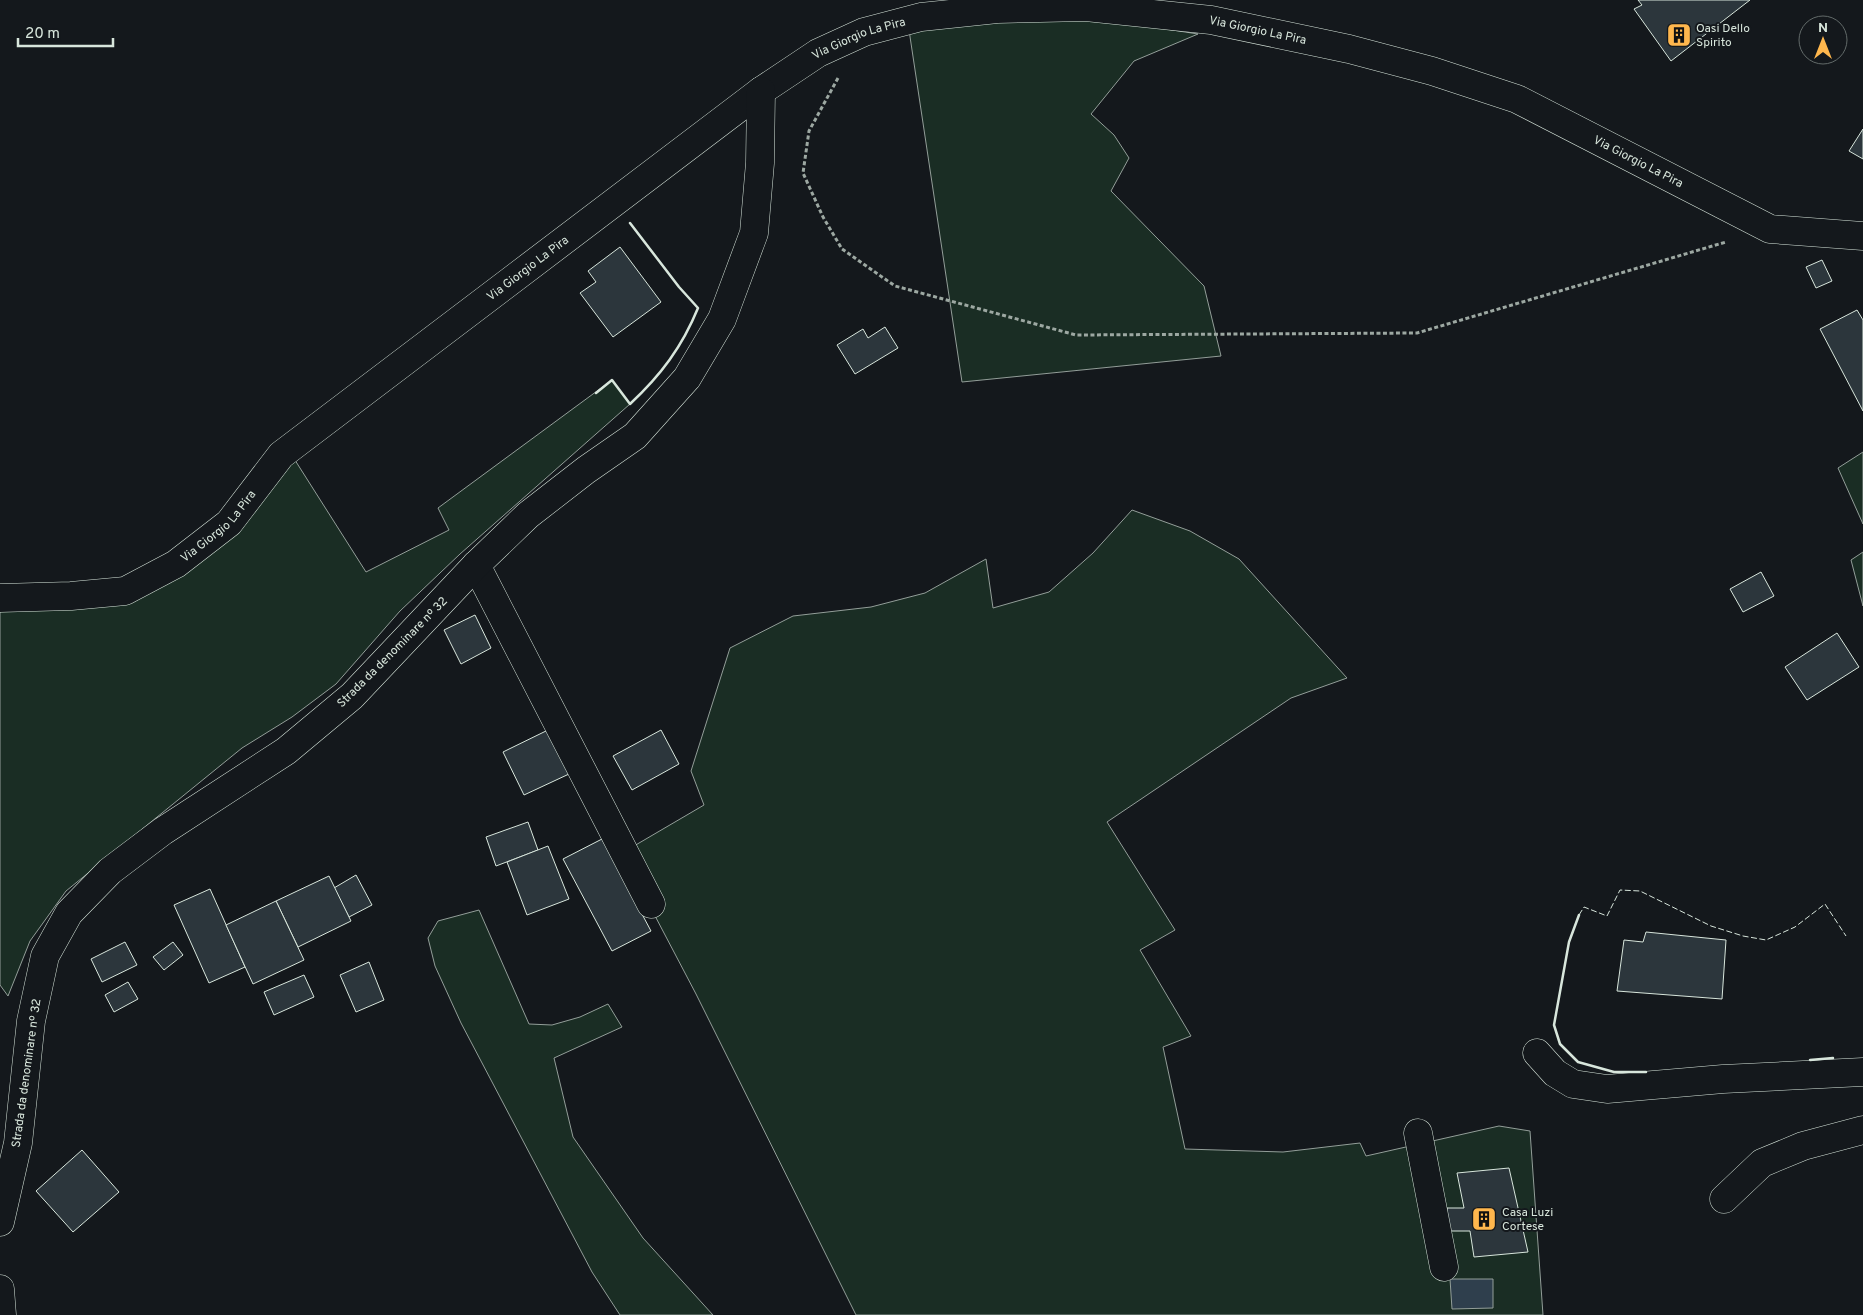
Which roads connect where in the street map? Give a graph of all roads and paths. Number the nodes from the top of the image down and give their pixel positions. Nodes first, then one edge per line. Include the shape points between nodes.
1 (841, 73) dead end
2 (761, 90) junction
3 (1770, 229) junction
4 (1863, 236) edge
5 (476, 565) junction
6 (0, 598) edge
7 (651, 904) dead end
8 (1538, 1053) dead end
9 (1863, 1072) edge
10 (1863, 1130) edge
11 (1418, 1133) dead end
12 (1724, 1199) dead end
13 (0, 1222) edge
14 (1444, 1267) dead end
15 (0, 1289) edge
16 (2, 1315) edge

1 - 3 path via 808,131 803,173 842,249 895,286 1076,335 1417,333
2 - 3 street, Via Giorgio La Pira via 812,55 864,32 921,17 997,9 1086,7 1211,20 1432,70 1517,100
2 - 5 street, Strada da denominare nº 32 via 760,163 754,233 722,319 687,378 634,436 528,515
2 - 6 street, Via Giorgio La Pira via 281,455 230,523 176,564 125,591
3 - 4 street, Via Giorgio La Pira
5 - 7 street
5 - 13 street, Strada da denominare nº 32 via 352,696 286,750 163,831 110,871 69,913 45,956 31,1021 18,1143
8 - 9 street via 1555,1073 1573,1084 1606,1089
10 - 12 street via 1803,1146 1762,1163
11 - 14 street
15 - 16 street

